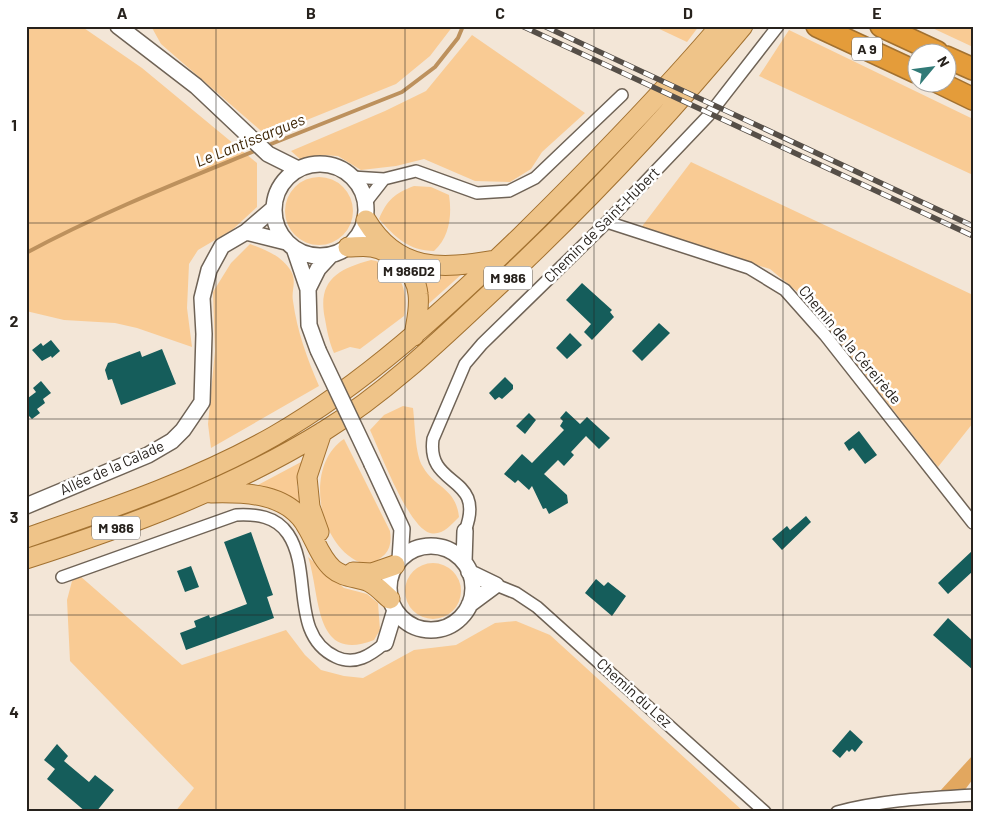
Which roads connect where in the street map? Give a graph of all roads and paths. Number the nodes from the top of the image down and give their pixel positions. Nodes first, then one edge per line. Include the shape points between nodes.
1 (118, 26) edge
2 (720, 26) edge
3 (743, 26) edge
4 (778, 26) edge
5 (817, 26) edge
6 (881, 26) edge
7 (915, 42) edge
8 (956, 61) edge
9 (906, 67) edge
10 (973, 69) edge
11 (956, 90) edge
12 (622, 95) dead end
13 (973, 98) edge
14 (268, 154) junction
15 (298, 169) junction
16 (352, 177) junction
17 (384, 179) junction
18 (280, 188) junction
19 (274, 208) junction
20 (366, 211) junction
21 (607, 222) junction
22 (246, 232) junction
23 (290, 245) junction
24 (348, 247) junction
25 (330, 256) junction
26 (495, 260) junction
27 (308, 289) junction
28 (414, 336) junction
29 (322, 432) junction
30 (205, 493) junction
31 (26, 506) edge
32 (973, 523) edge
33 (402, 529) junction
34 (465, 531) junction
35 (26, 538) edge
36 (433, 547) junction
37 (26, 560) edge
38 (398, 562) junction
39 (467, 567) junction
40 (62, 577) dead end
41 (496, 585) junction
42 (392, 604) junction
43 (470, 605) junction
44 (413, 627) junction
45 (385, 644) junction
46 (973, 795) edge
47 (765, 812) edge
48 (837, 812) edge

1 - 14 street via 196,86
2 - 26 main road, M 986 via 627,130
3 - 29 main road, M 986 via 683,98 523,264 413,364 367,402
4 - 21 street, Chemin de Saint-Hubert via 708,116
5 - 9 highway, A 9
6 - 7 highway, A 9
8 - 10 highway
11 - 13 highway
12 - 17 street via 535,178 509,191 476,193 416,171
14 - 15 street
14 - 18 street
15 - 16 street via 320,163 338,167
15 - 18 street
16 - 17 street
16 - 20 street via 361,188
17 - 20 street
18 - 19 street
19 - 22 street, Allée de la Calade
19 - 23 street via 277,226
20 - 24 street via 359,235
20 - 26 main road, M 986 via 377,239 422,265 458,266
21 - 32 street, Chemin de la Céreirède via 749,268 784,290 825,335
21 - 34 street, Chemin de Saint-Hubert via 465,364 433,439 431,452 436,465 466,492 471,506
22 - 23 street
22 - 31 street, Allée de la Calade via 222,246 209,270 202,298 202,402 183,430 172,441 148,455
23 - 25 street via 311,256
23 - 27 street
24 - 25 street
24 - 28 main road, M 986D2 via 375,248 399,261 416,280
25 - 27 street via 318,269
26 - 28 main road, M 986
27 - 33 street, bridge via 309,326 318,350
28 - 35 main road, M 986 via 356,383 273,436 142,497
29 - 30 main road, M 986
29 - 38 main road via 307,477 307,490 310,507 333,561 354,573 372,573
30 - 37 main road, M 986
30 - 42 main road, M 986 via 247,494 282,503 306,524 333,570 370,582
33 - 36 street
33 - 38 street
34 - 36 street
34 - 39 street, Chemin de Saint-Hubert
36 - 38 street via 408,553
36 - 39 street via 450,551
38 - 42 street via 388,587
39 - 41 street, Chemin du Lez
39 - 43 street via 473,589
40 - 45 street via 236,515 255,514 275,521 287,534 295,550 308,627 325,652 340,659 354,660 366,657
41 - 43 street
41 - 47 street, Chemin du Lez via 537,607
42 - 44 street
42 - 45 street
43 - 44 street via 452,625 439,630
44 - 45 street
46 - 48 street via 901,799

